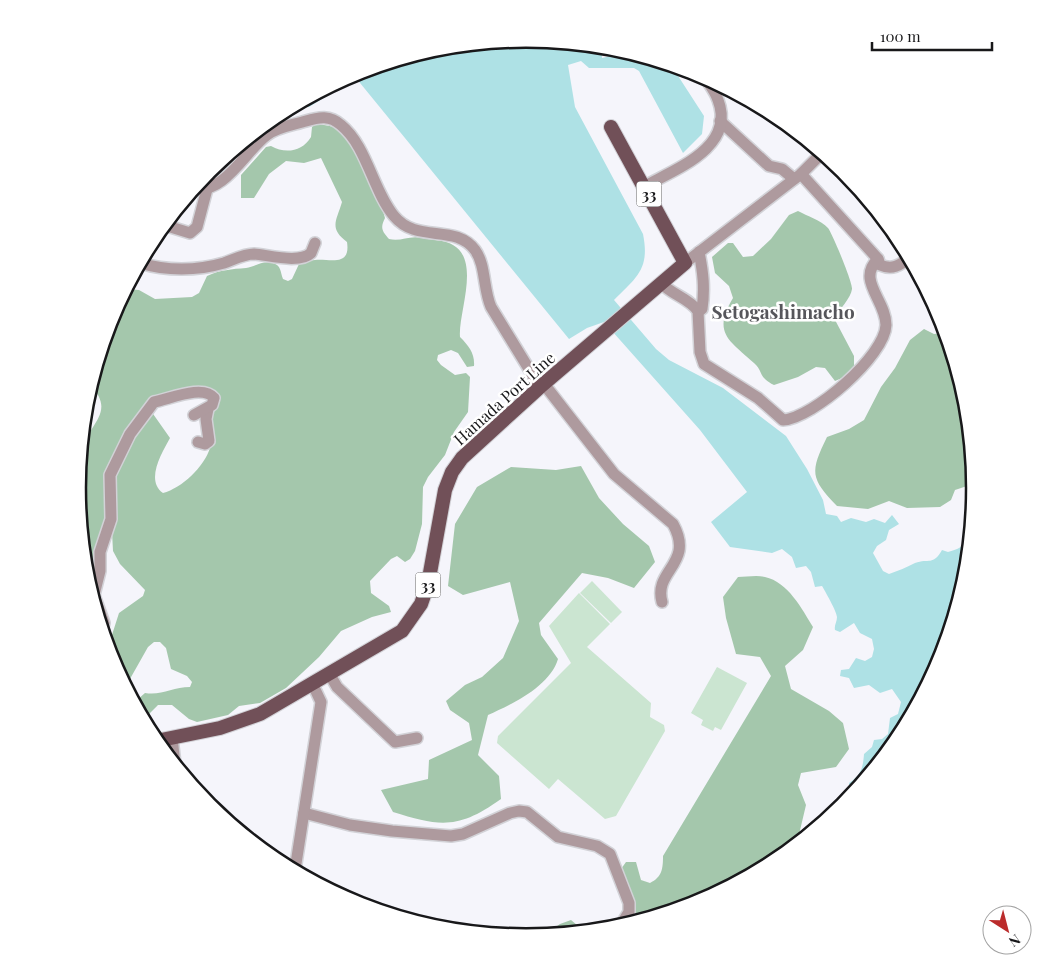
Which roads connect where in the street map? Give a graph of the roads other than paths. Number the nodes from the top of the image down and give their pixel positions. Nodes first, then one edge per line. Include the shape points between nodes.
1 (712, 89) edge
2 (720, 121) junction
3 (611, 127) dead end
4 (817, 157) edge
5 (797, 177) junction
6 (645, 186) junction
7 (203, 189) edge
8 (207, 189) junction
9 (172, 227) edge
10 (315, 243) dead end
11 (699, 252) junction
12 (878, 259) junction
13 (903, 261) edge
14 (685, 263) junction
15 (146, 265) edge
16 (661, 283) junction
17 (698, 311) junction
18 (542, 386) junction
19 (208, 409) junction
20 (194, 415) dead end
21 (198, 442) dead end
22 (97, 584) edge
23 (662, 602) dead end
24 (330, 675) junction
25 (313, 685) junction
26 (172, 738) junction
27 (417, 738) dead end
28 (165, 739) edge
29 (173, 750) edge
30 (304, 813) junction
31 (463, 834) junction
32 (479, 834) dead end
33 (296, 862) edge
34 (626, 916) edge

1 - 2 street via 718,98
2 - 5 street via 769,166
2 - 6 street via 715,139 703,153
3 - 6 main road, 33
4 - 5 street
5 - 11 street
5 - 12 street
6 - 14 main road, 33
7 - 8 street
8 - 9 street via 197,227 190,232
8 - 18 street via 222,180 269,132 318,118 328,118 341,125 389,209 403,224 412,230 455,236 475,250 490,307
10 - 15 street via 311,253 304,257 252,254 222,264 168,270
11 - 14 street
11 - 17 street via 704,294 702,309
12 - 13 street via 880,265 887,268
12 - 17 street via 868,274 885,316 883,337 861,367 838,389 820,405 791,419 784,420 758,398 704,364 700,352
14 - 16 main road, Hamada Port Line / 33
16 - 17 street
16 - 18 main road, Hamada Port Line / 33
18 - 23 street via 614,474 673,524 677,531 679,554 662,582
18 - 24 main road, Hamada Port Line / 33 via 477,444 452,472 439,509 428,584 415,615 391,640
19 - 20 street
19 - 21 street via 209,441 205,444
19 - 22 street via 214,398 198,390 186,396 154,402 120,452 110,475 111,519 100,552
24 - 25 main road, Hamada Port Line / 33
24 - 27 street via 336,687 394,742
25 - 26 main road, Hamada Port Line / 33 via 247,720
25 - 30 street via 321,702
26 - 28 main road, Hamada Port Line / 33
26 - 29 street
30 - 31 street via 350,825 392,831 451,836
30 - 33 street
31 - 32 street
31 - 34 street via 504,815 523,811 558,837 605,849 629,900

